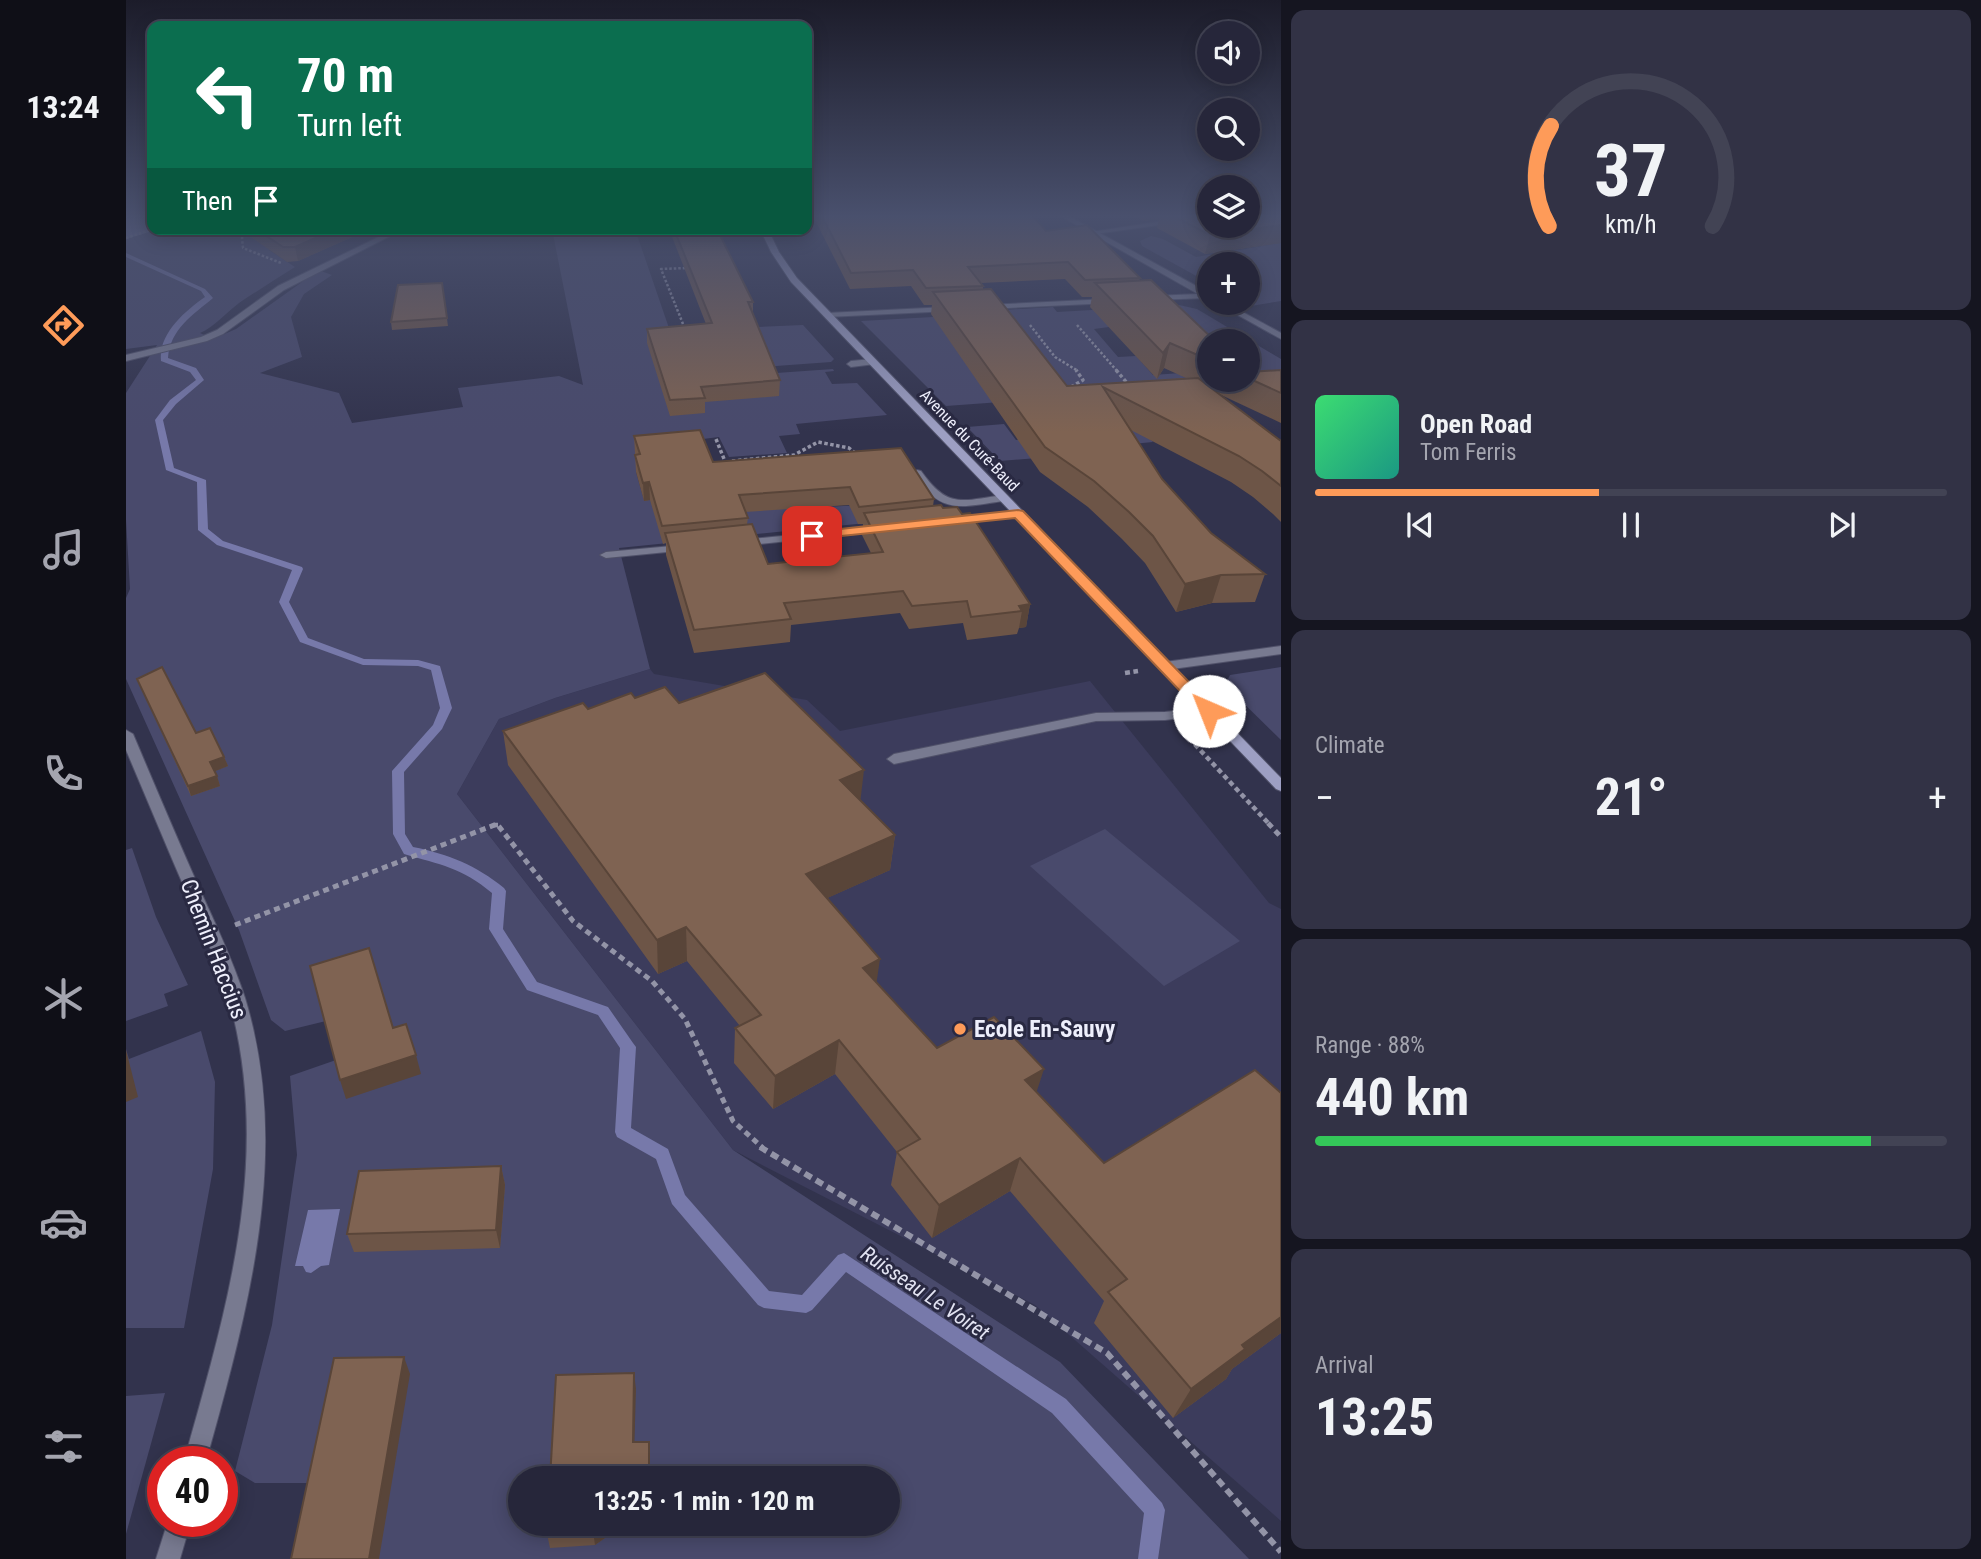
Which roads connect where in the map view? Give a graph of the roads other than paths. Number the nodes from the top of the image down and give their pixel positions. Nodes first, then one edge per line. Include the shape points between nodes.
1 (284, 287) edge
2 (800, 287) edge
3 (1197, 297) edge
4 (1148, 299) edge
5 (1122, 300) edge
6 (976, 307) edge
7 (963, 308) edge
8 (827, 315) junction
9 (1242, 315) edge
10 (1281, 336) edge
11 (126, 358) edge
12 (872, 362) junction
13 (851, 364) dead end
14 (912, 467) edge
15 (1003, 498) junction
16 (1018, 514) junction
17 (945, 522) edge
18 (892, 527) edge
19 (729, 544) edge
20 (701, 546) edge
21 (606, 555) dead end
22 (1281, 650) edge
23 (1165, 666) junction
24 (1209, 711) junction
25 (126, 734) edge
26 (894, 759) dead end
27 (1281, 786) edge
28 (199, 1446) edge
29 (174, 1537) edge
30 (168, 1559) edge

1 - 11 street via 220,332
2 - 8 street, Avenue du Curé-Baud
3 - 4 street
5 - 6 street
7 - 8 street
8 - 12 street, Avenue du Curé-Baud
9 - 10 street
12 - 13 street
12 - 15 street, Avenue du Curé-Baud
14 - 15 street via 939,500 970,503
15 - 16 street, Avenue du Curé-Baud
16 - 17 street
16 - 23 street, Avenue du Curé-Baud
18 - 19 street
20 - 21 street
22 - 23 street
23 - 24 street, Avenue du Curé-Baud
24 - 26 street via 1096,716
24 - 27 street, Avenue du Curé-Baud
25 - 28 street, Chemin Haccius via 237,998 251,1057 258,1174 252,1233
29 - 30 street

